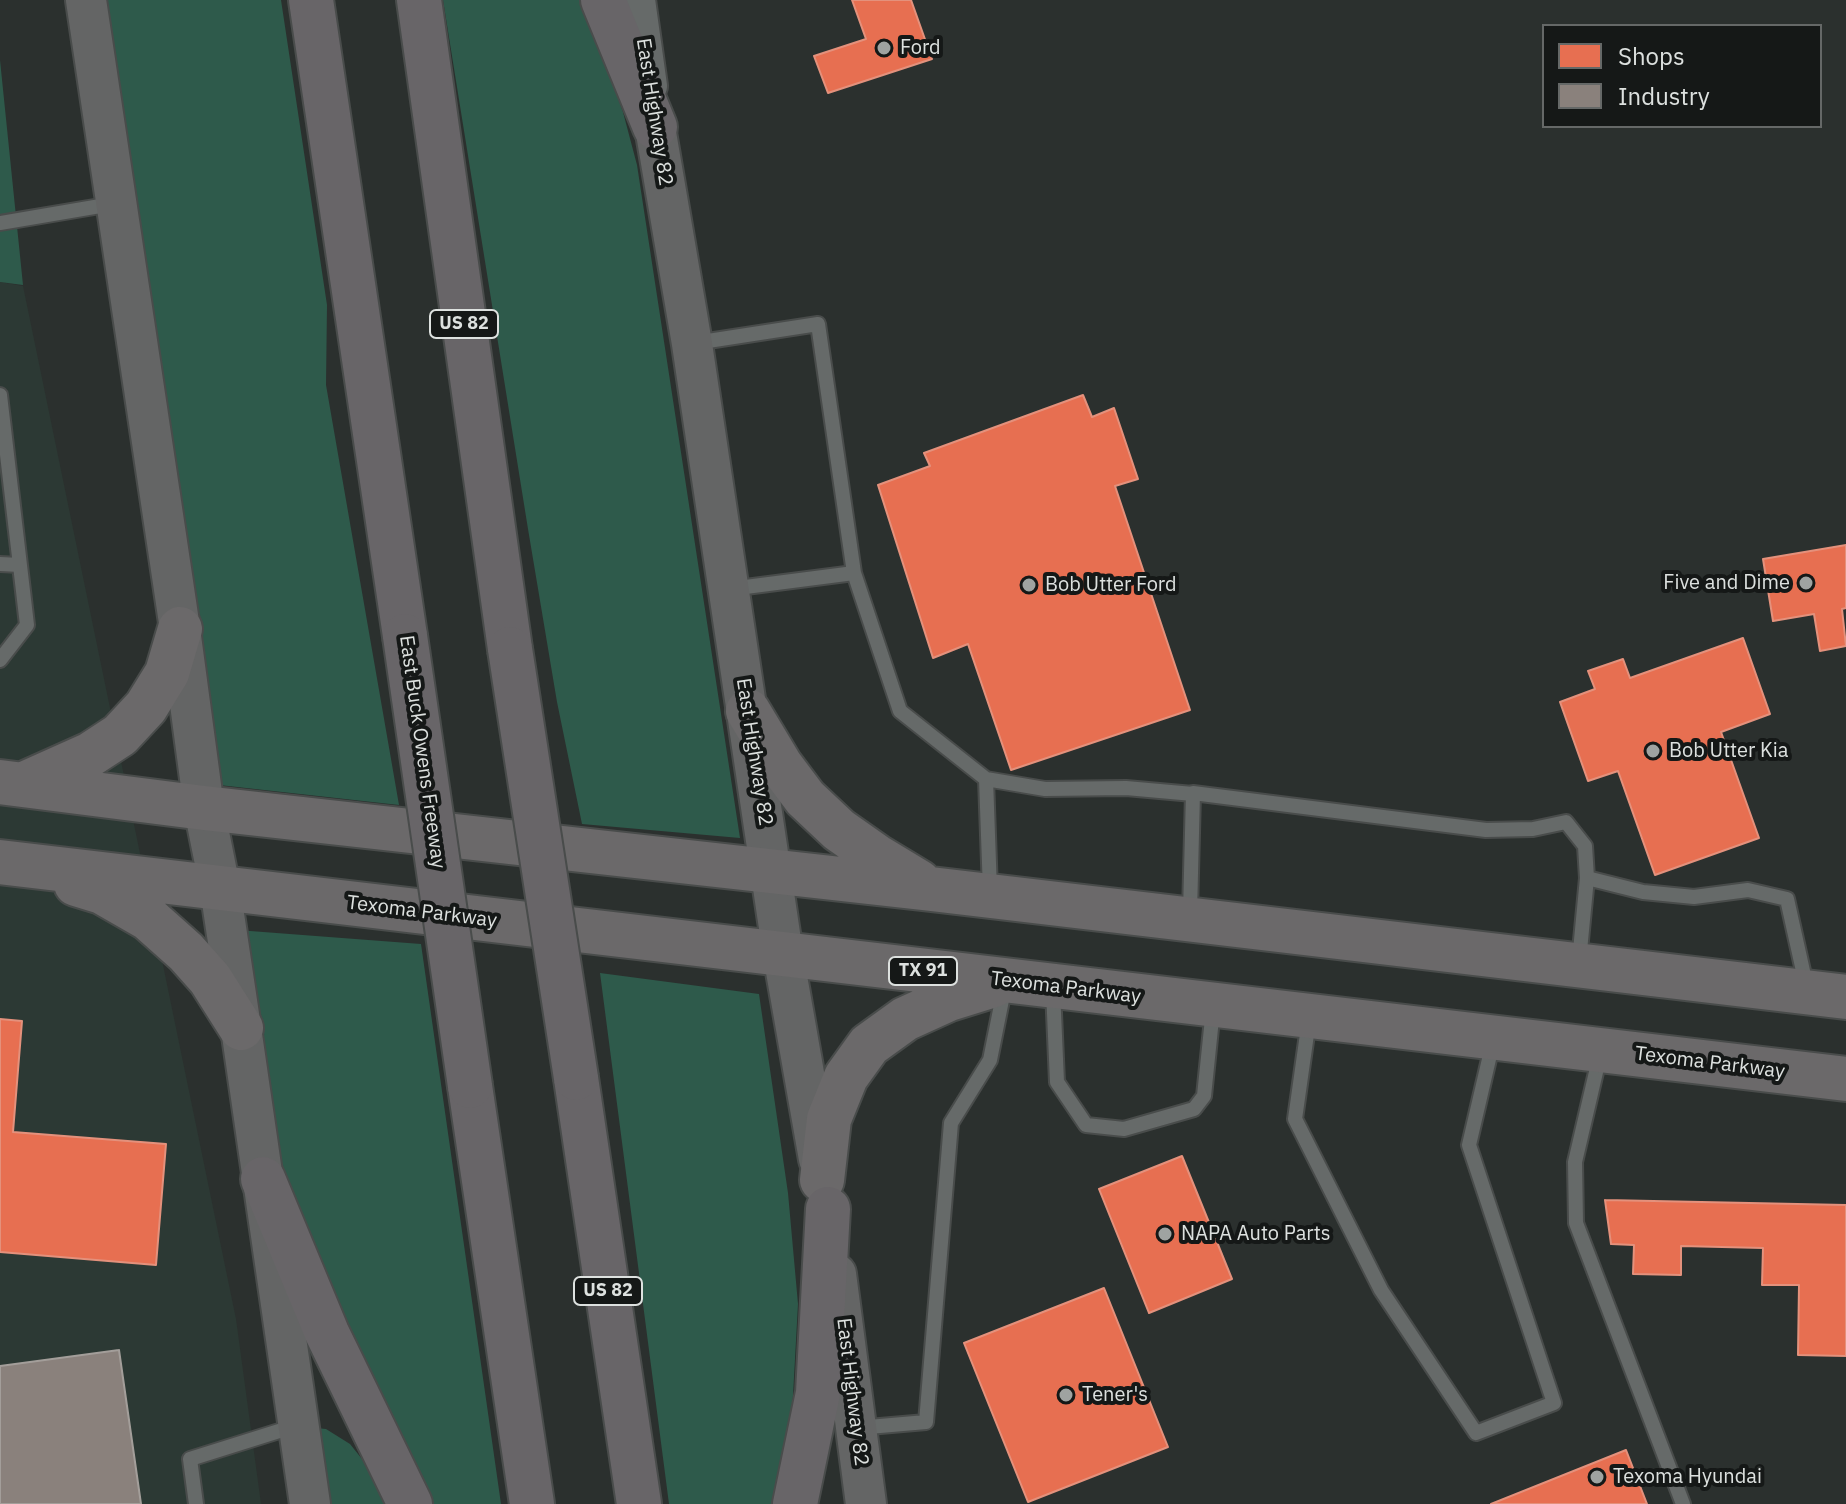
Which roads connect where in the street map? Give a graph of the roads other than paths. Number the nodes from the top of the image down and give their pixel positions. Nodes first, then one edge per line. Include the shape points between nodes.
1 (86, 0) edge
2 (311, 0) edge
3 (419, 0) edge
4 (603, 0) edge
5 (637, 0) edge
6 (655, 127) junction
7 (116, 204) junction
8 (0, 223) edge
9 (692, 344) junction
10 (0, 395) edge
11 (0, 564) edge
12 (20, 565) junction
13 (854, 573) junction
14 (729, 589) junction
15 (180, 629) junction
16 (0, 660) edge
17 (748, 711) junction
18 (986, 779) junction
19 (12, 783) edge
20 (1193, 794) junction
21 (204, 808) junction
22 (5, 862) edge
23 (772, 872) junction
24 (1587, 878) junction
25 (220, 888) junction
26 (931, 889) junction
27 (990, 896) junction
28 (1190, 919) junction
29 (783, 954) junction
30 (1579, 966) junction
31 (1006, 981) junction
32 (1053, 986) junction
33 (1827, 995) edge
34 (1214, 1005) junction
35 (1309, 1016) junction
36 (241, 1028) junction
37 (1494, 1038) junction
38 (1601, 1051) junction
39 (1846, 1079) edge
40 (263, 1179) junction
41 (825, 1195) junction
42 (299, 1425) junction
43 (856, 1428) junction
44 (196, 1504) edge
45 (310, 1504) edge
46 (410, 1504) edge
47 (532, 1504) edge
48 (639, 1504) edge
49 (795, 1504) edge
50 (866, 1504) edge
51 (1683, 1504) edge

1 - 7 main road
2 - 47 highway, East Buck Owens Freeway, bridge
3 - 48 highway, US 82, bridge
4 - 6 highway
5 - 6 street, East Highway 82
6 - 9 main road, East Highway 82
7 - 8 lane
7 - 15 main road
9 - 13 lane via 818,324
9 - 14 main road, East Highway 82
10 - 12 lane
11 - 12 lane
12 - 16 lane via 27,625
13 - 14 lane
13 - 18 lane via 900,711
14 - 17 main road, East Highway 82
15 - 19 main road via 167,673 120,735 91,754
15 - 21 main road
17 - 23 main road, East Highway 82
17 - 26 main road via 805,798 839,830
18 - 20 lane via 1045,789
18 - 27 lane
19 - 21 main road
20 - 24 lane via 1486,830 1566,822 1585,846
20 - 28 lane
21 - 23 main road
21 - 25 main road
22 - 25 main road, Texoma Parkway / TX 91
22 - 36 main road via 102,892 149,919 210,979
23 - 26 main road
23 - 29 main road, East Highway 82
24 - 30 lane
24 - 33 lane via 1694,897 1748,890 1787,899
25 - 29 main road, Texoma Parkway / TX 91
25 - 36 main road
26 - 27 main road
27 - 28 main road
28 - 30 main road
29 - 31 main road, Texoma Parkway / TX 91
29 - 41 main road, East Highway 82
30 - 33 main road
31 - 32 main road, Texoma Parkway / TX 91
31 - 41 main road via 905,1019 869,1045 846,1077 829,1119
31 - 43 lane via 990,1060 951,1123 926,1422
32 - 34 main road, Texoma Parkway / TX 91
32 - 34 lane via 1057,1082 1086,1125 1124,1129 1194,1109 1204,1096
34 - 35 main road, Texoma Parkway / TX 91
35 - 37 main road, Texoma Parkway / TX 91
35 - 37 lane via 1295,1119 1381,1290 1476,1433 1554,1403 1469,1145
36 - 40 main road
37 - 38 main road, Texoma Parkway / TX 91
38 - 39 main road, Texoma Parkway / TX 91
38 - 51 lane via 1575,1162 1576,1223
40 - 42 main road
40 - 46 highway via 327,1333
41 - 43 main road, East Highway 82
41 - 49 highway via 818,1393
42 - 44 lane via 190,1459
42 - 45 main road
43 - 50 main road, East Highway 82

